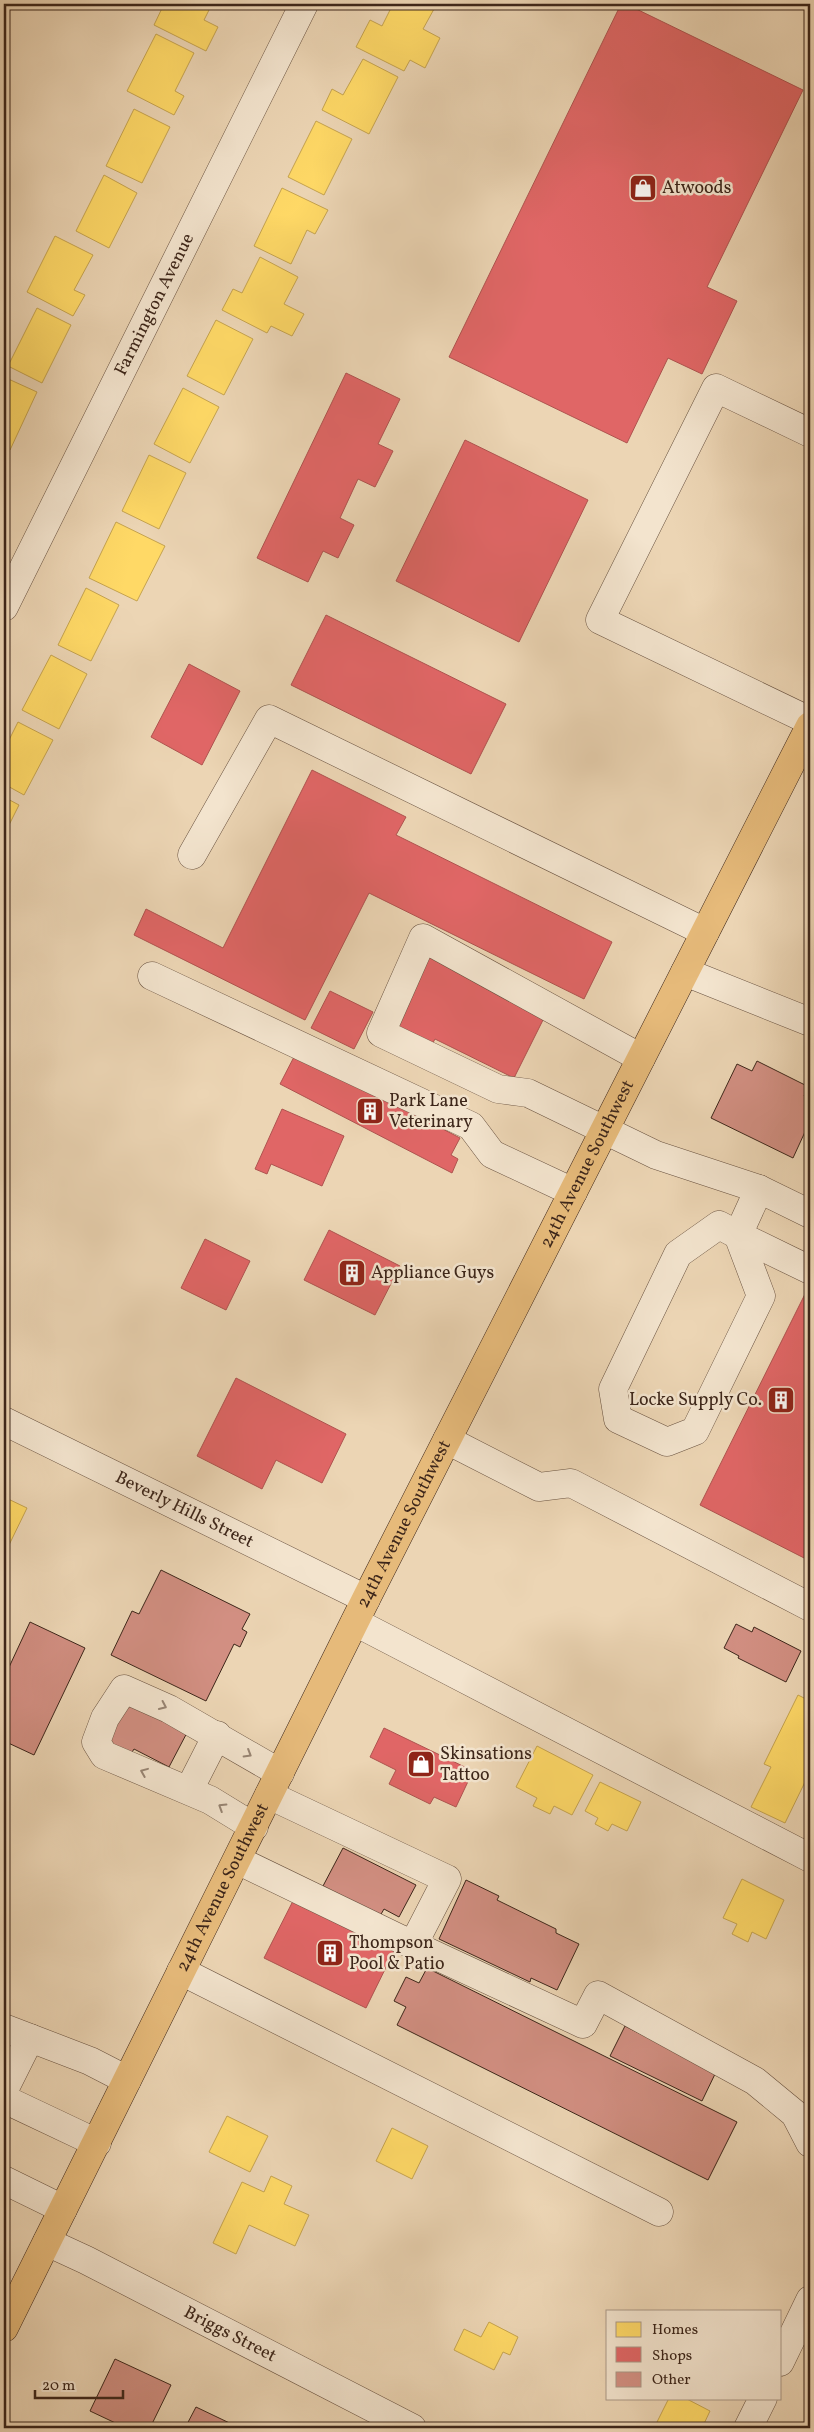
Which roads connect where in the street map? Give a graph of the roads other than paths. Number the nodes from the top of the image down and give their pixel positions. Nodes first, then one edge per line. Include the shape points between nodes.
1 (304, 4) edge
2 (810, 433) edge
3 (4, 607) edge
4 (810, 720) edge
5 (810, 726) edge
6 (192, 855) dead end
7 (705, 932) junction
8 (685, 972) junction
9 (152, 976) dead end
10 (810, 1022) edge
11 (641, 1058) junction
12 (604, 1131) junction
13 (759, 1189) junction
14 (573, 1192) junction
15 (810, 1214) edge
16 (738, 1235) junction
17 (810, 1270) edge
18 (4, 1421) edge
19 (447, 1440) junction
20 (810, 1607) edge
21 (360, 1611) junction
22 (217, 1735) junction
23 (275, 1784) junction
24 (189, 1790) junction
25 (254, 1827) junction
26 (810, 1858) edge
27 (237, 1860) junction
28 (413, 1945) junction
29 (181, 1971) junction
30 (4, 2028) edge
31 (30, 2038) junction
32 (127, 2080) junction
33 (4, 2090) edge
34 (4, 2099) edge
35 (97, 2143) junction
36 (810, 2143) edge
37 (4, 2180) edge
38 (63, 2209) junction
39 (659, 2212) dead end
40 (47, 2242) junction
41 (11, 2294) edge
42 (810, 2300) edge
43 (4, 2328) edge
44 (782, 2358) edge
45 (762, 2400) edge
46 (412, 2428) edge
47 (748, 2428) edge

1 - 3 street, Farmington Avenue
2 - 4 street via 716,388 600,620
5 - 7 main road, 24th Avenue Southwest
6 - 7 street via 269,719
7 - 8 main road, 24th Avenue Southwest
8 - 10 street
8 - 11 main road, 24th Avenue Southwest
9 - 14 street via 471,1126 492,1154
11 - 12 main road, 24th Avenue Southwest
11 - 12 street via 423,938 381,1033 498,1089 528,1093
12 - 13 street via 656,1155
12 - 14 main road, 24th Avenue Southwest
13 - 15 street
13 - 16 street
14 - 19 main road, 24th Avenue Southwest
16 - 16 street via 719,1225 678,1254 613,1389 618,1418 667,1442 695,1431 760,1296
16 - 17 street
18 - 21 street, Beverly Hills Street
19 - 20 street via 539,1487 570,1483
19 - 21 main road, 24th Avenue Southwest
21 - 23 main road, 24th Avenue Southwest
21 - 26 street, Beverly Hills Street
22 -> 23 street
22 - 24 street
24 -> 22 street via 104,1755 96,1742 105,1718 124,1689
23 - 25 main road, 24th Avenue Southwest
23 - 28 street via 447,1879
25 -> 24 street
25 - 27 main road, 24th Avenue Southwest
27 - 28 street
27 - 29 main road, 24th Avenue Southwest
28 - 36 street via 583,2024 598,1995 755,2081 795,2114
29 - 32 main road, 24th Avenue Southwest
29 - 39 street
30 - 31 street
31 - 32 street via 90,2061
31 - 33 street
32 - 35 main road, 24th Avenue Southwest
34 - 35 street
35 - 38 main road, 24th Avenue Southwest
37 - 38 street
38 - 40 main road, 24th Avenue Southwest
40 - 41 main road, 24th Avenue Southwest
40 - 46 street, Briggs Street
41 - 43 main road, 24th Avenue Southwest
42 - 44 street
45 - 47 street

